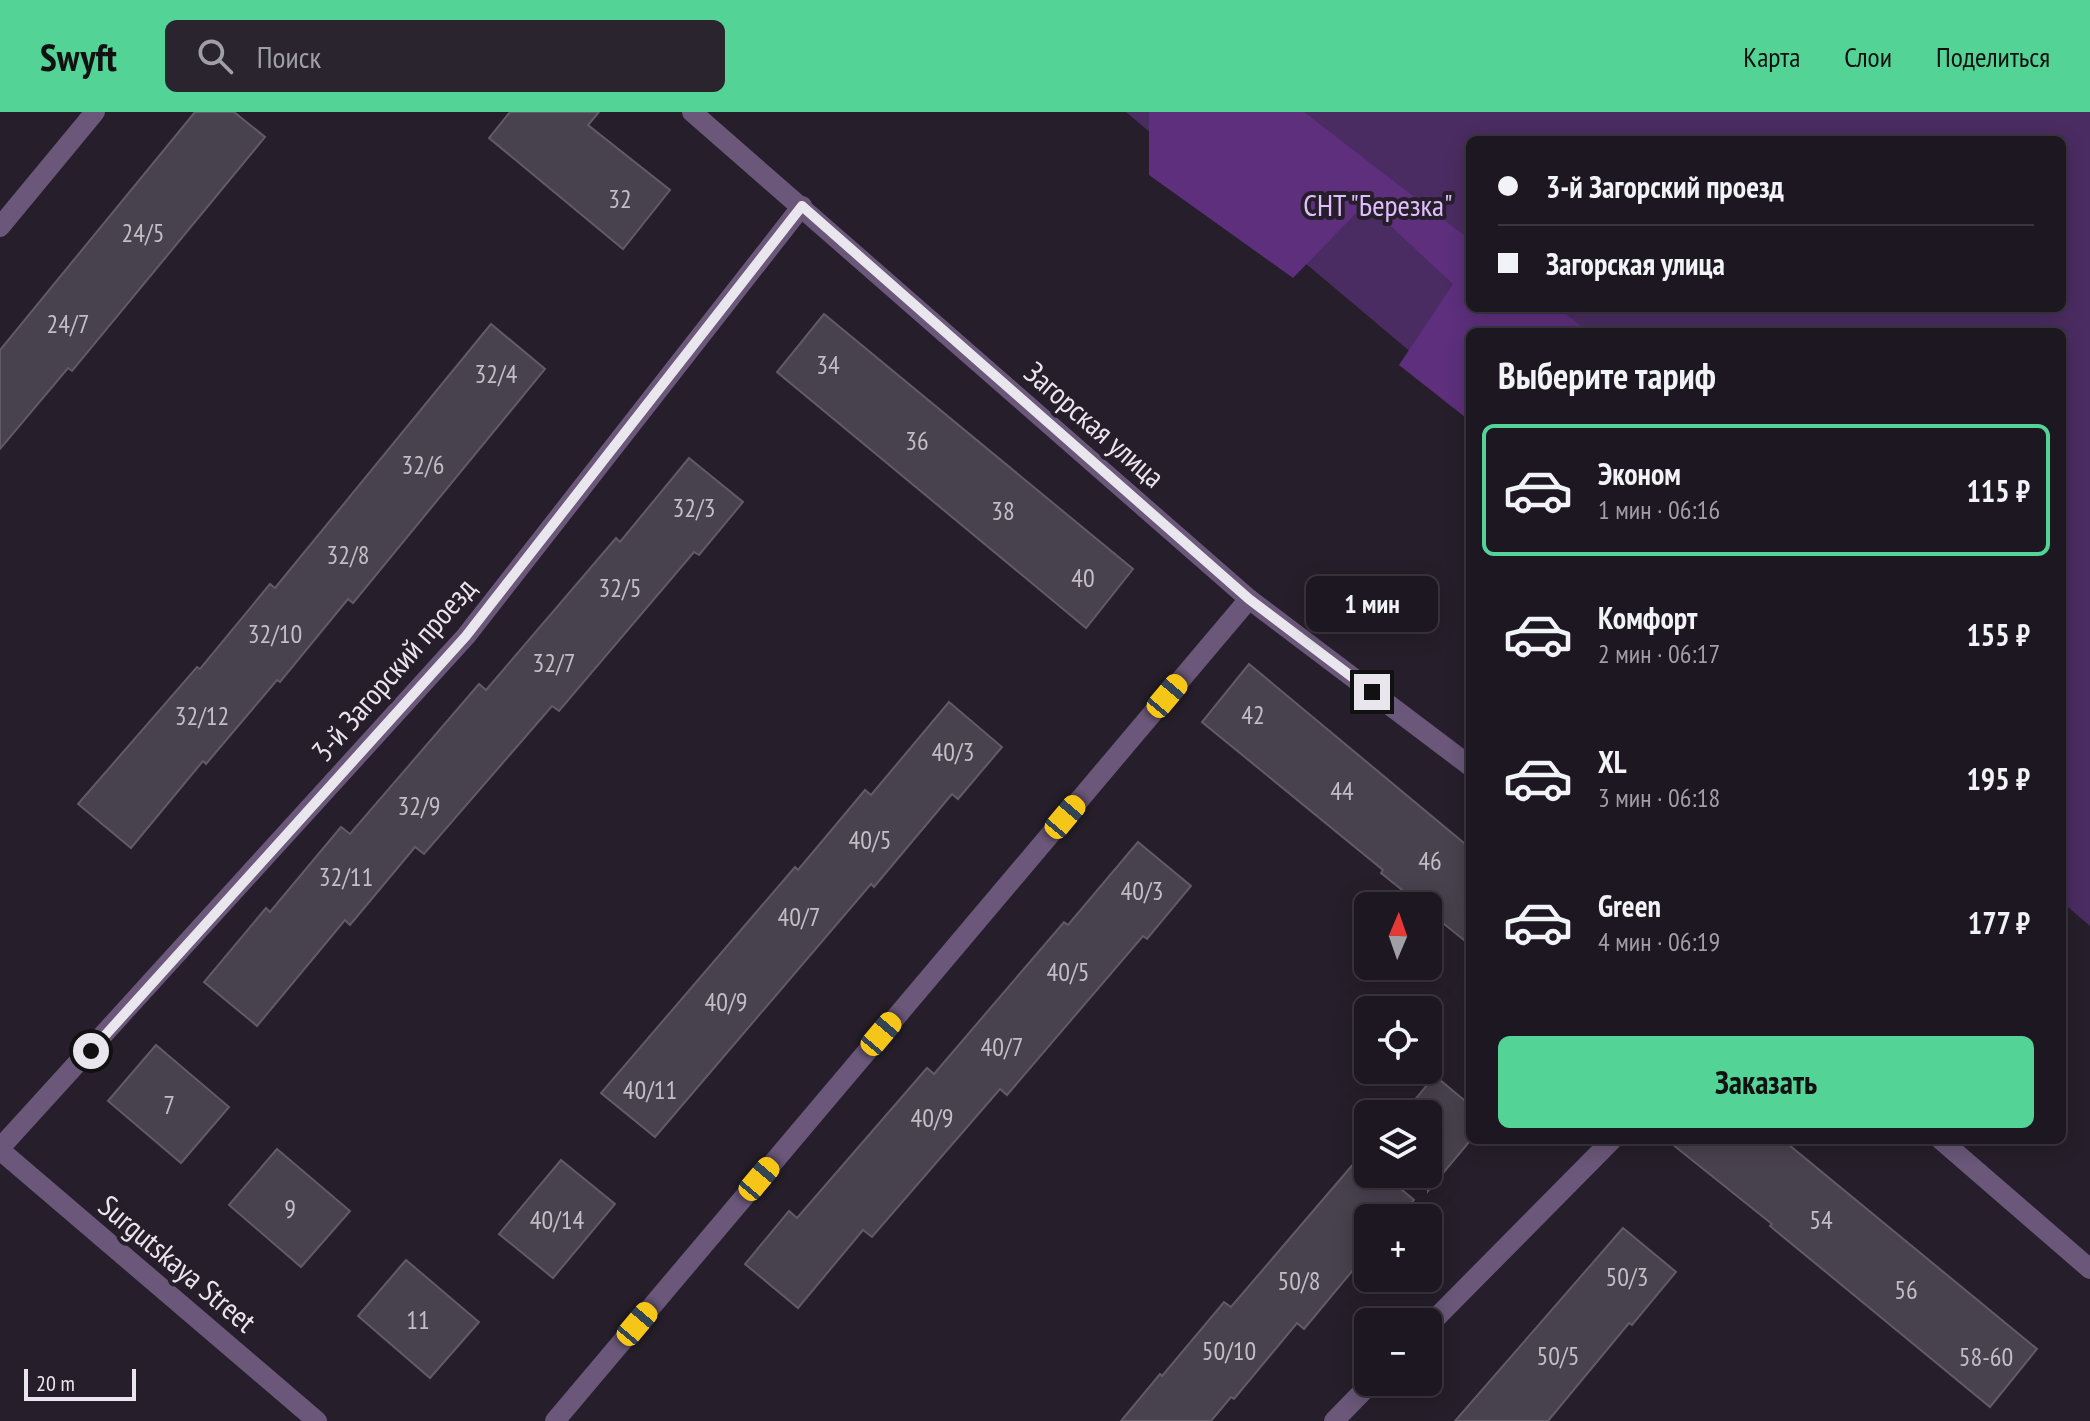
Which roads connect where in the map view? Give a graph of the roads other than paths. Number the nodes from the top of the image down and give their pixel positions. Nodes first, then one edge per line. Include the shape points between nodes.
1 (95, 112) edge
2 (692, 112) edge
3 (802, 206) junction
4 (0, 227) edge
5 (1249, 599) junction
6 (1466, 763) edge
7 (1608, 1144) edge
8 (1946, 1144) edge
9 (0, 1149) edge
10 (2090, 1269) edge
11 (1442, 1312) edge
12 (1358, 1396) edge
13 (317, 1421) edge
14 (555, 1421) edge
15 (1334, 1421) edge

1 - 4 street
2 - 3 street, Загорская улица
3 - 5 street, Загорская улица
3 - 9 street, 3-й Загорский проезд via 466,636
5 - 6 street, Загорская улица
5 - 14 street
7 - 11 street
8 - 10 street
9 - 13 street, Surgutskaya Street
12 - 15 street

